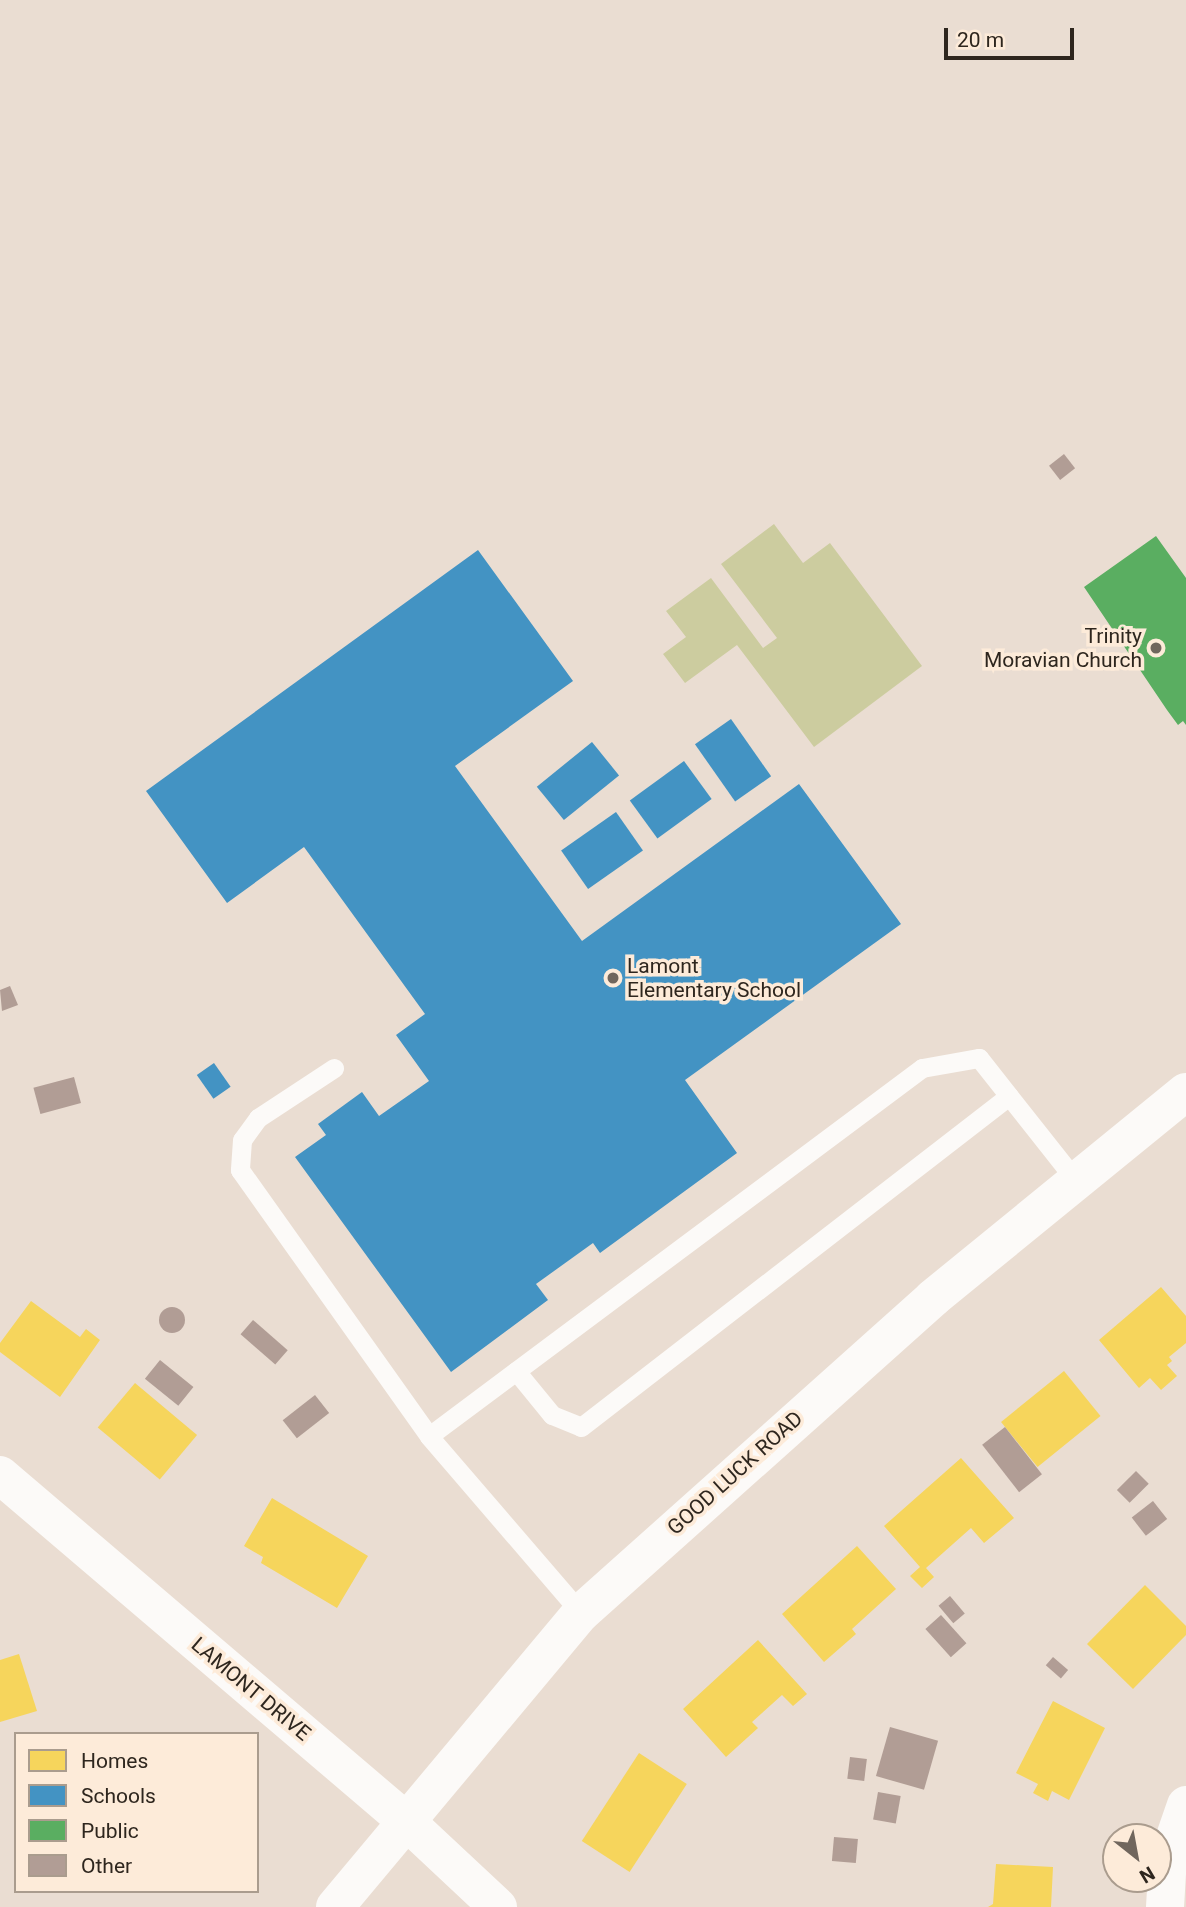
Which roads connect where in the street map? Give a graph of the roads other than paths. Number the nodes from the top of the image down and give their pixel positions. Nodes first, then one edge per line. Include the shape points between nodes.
1 (334, 1068) dead end
2 (1186, 1092) edge
3 (1009, 1096) junction
4 (1076, 1181) junction
5 (516, 1371) junction
6 (429, 1436) junction
7 (0, 1475) edge
8 (581, 1613) junction
9 (1186, 1805) edge
10 (406, 1821) junction
11 (335, 1907) edge
12 (498, 1907) edge
13 (1165, 1907) edge

1 - 6 lane via 258,1118 242,1140 240,1170
2 - 4 main road, GOOD LUCK ROAD
3 - 4 lane
3 - 5 lane via 979,1058 922,1068
3 - 5 lane via 581,1427 552,1415
4 - 8 main road, GOOD LUCK ROAD via 818,1398
5 - 6 lane
6 - 8 lane
7 - 10 main road, LAMONT DRIVE
8 - 10 main road, GOOD LUCK ROAD
9 - 13 main road via 1168,1857
10 - 11 main road, GOOD LUCK ROAD
10 - 12 main road, LAMONT DRIVE

